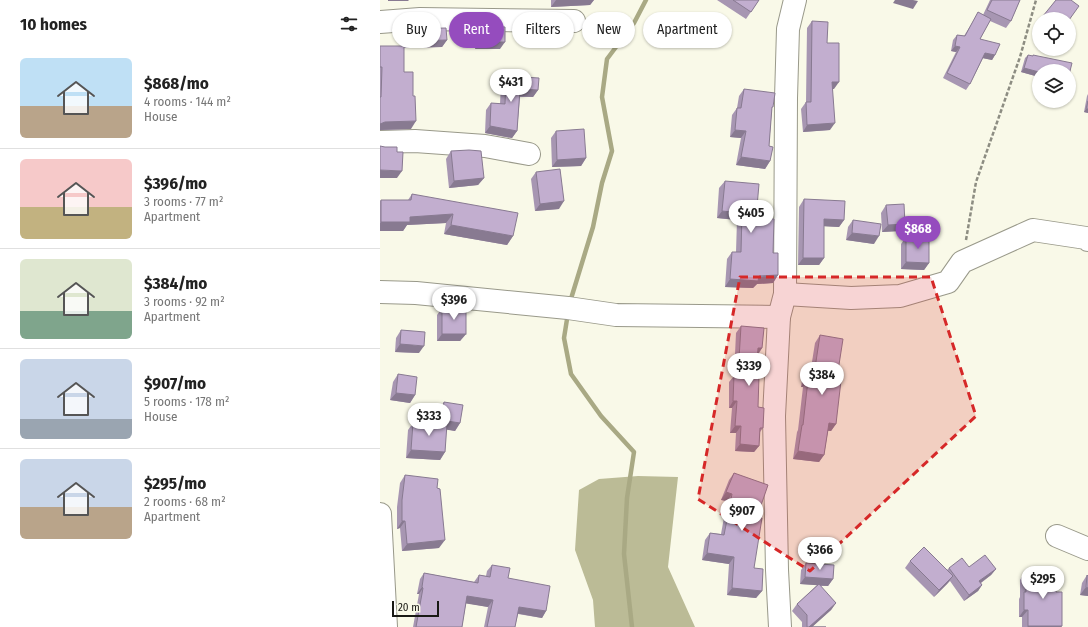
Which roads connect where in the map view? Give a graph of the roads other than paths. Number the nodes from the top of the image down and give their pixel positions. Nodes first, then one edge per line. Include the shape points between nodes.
1 (795, 0) edge
2 (512, 20) edge
3 (380, 22) edge
4 (380, 142) edge
5 (529, 154) dead end
6 (1088, 240) edge
7 (380, 292) edge
8 (785, 294) junction
9 (779, 317) junction
10 (380, 514) edge
11 (1057, 536) dead end
12 (1088, 549) edge
13 (386, 627) edge
14 (780, 627) edge

1 - 8 street via 788,29
2 - 3 street via 420,19
4 - 5 street via 415,141 485,146
6 - 8 street via 1033,230 962,262 948,282 900,296 851,298
7 - 9 street via 432,294 616,315
8 - 9 street
9 - 14 street via 774,416
10 - 13 street
11 - 12 street

